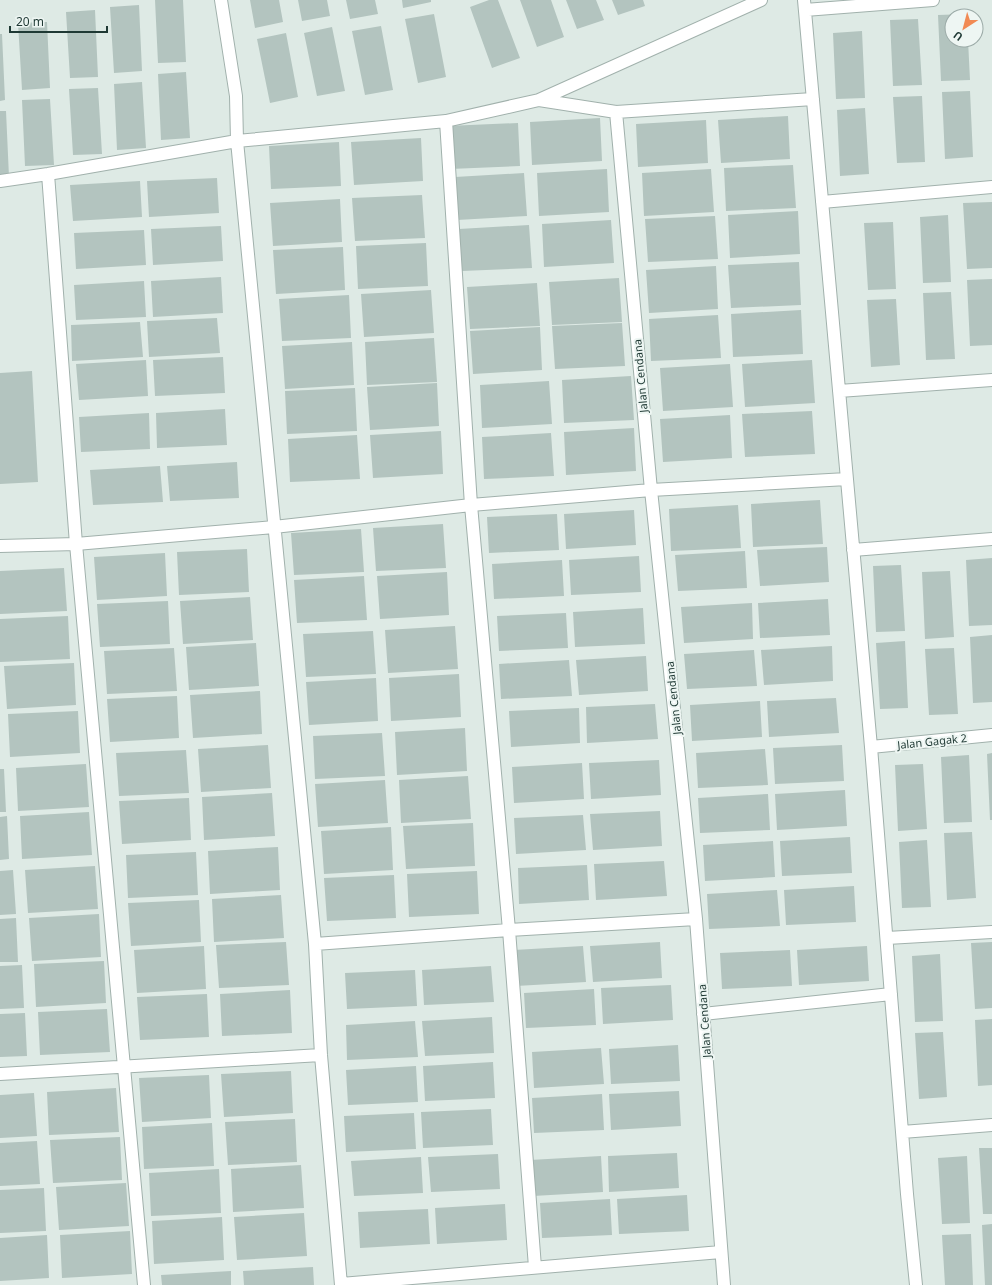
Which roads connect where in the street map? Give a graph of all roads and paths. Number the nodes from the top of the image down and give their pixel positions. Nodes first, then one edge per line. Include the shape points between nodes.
1 (220, 0) edge
2 (761, 0) edge
3 (933, 0) edge
4 (805, 5) edge
5 (813, 99) junction
6 (539, 100) junction
7 (616, 112) junction
8 (446, 121) junction
9 (237, 140) junction
10 (48, 174) junction
11 (0, 181) edge
12 (992, 188) edge
13 (822, 202) junction
14 (992, 380) edge
15 (839, 391) junction
16 (847, 479) junction
17 (651, 490) junction
18 (471, 505) junction
19 (274, 527) junction
20 (992, 539) edge
21 (76, 544) junction
22 (0, 546) edge
23 (853, 550) junction
24 (992, 734) edge
25 (871, 747) junction
26 (696, 919) junction
27 (509, 930) junction
28 (992, 932) edge
29 (887, 938) junction
30 (315, 944) junction
31 (891, 994) junction
32 (703, 1014) junction
33 (321, 1056) junction
34 (125, 1066) junction
35 (0, 1074) edge
36 (992, 1126) edge
37 (902, 1132) junction
38 (721, 1252) junction
39 (535, 1267) junction
40 (144, 1285) edge
41 (341, 1285) edge
42 (724, 1285) edge
43 (916, 1285) edge

1 - 9 street via 236,96
2 - 6 street
3 - 4 street
4 - 5 street
5 - 7 street
5 - 13 street
6 - 7 street
6 - 8 street
7 - 17 street, Jalan Cendana
8 - 9 street
8 - 18 street
9 - 10 street
9 - 19 street
10 - 11 street
10 - 21 street
12 - 13 street
13 - 15 street
14 - 15 street
15 - 16 street
16 - 17 street
16 - 23 street
17 - 18 street
17 - 26 street, Jalan Cendana
18 - 19 street
18 - 27 street
19 - 21 street
19 - 30 street
20 - 23 street
21 - 22 street
21 - 34 street
23 - 25 street
24 - 25 street, Jalan Gagak 2
25 - 29 street
26 - 27 street
26 - 32 street, Jalan Cendana
27 - 30 street
27 - 39 street
28 - 29 street
29 - 31 street
30 - 33 street
31 - 32 street
31 - 37 street
32 - 38 street, Jalan Cendana
33 - 34 street
33 - 41 street
34 - 35 street
34 - 40 street
36 - 37 street
37 - 43 street
38 - 39 street
38 - 42 street, Jalan Cendana
39 - 41 street

